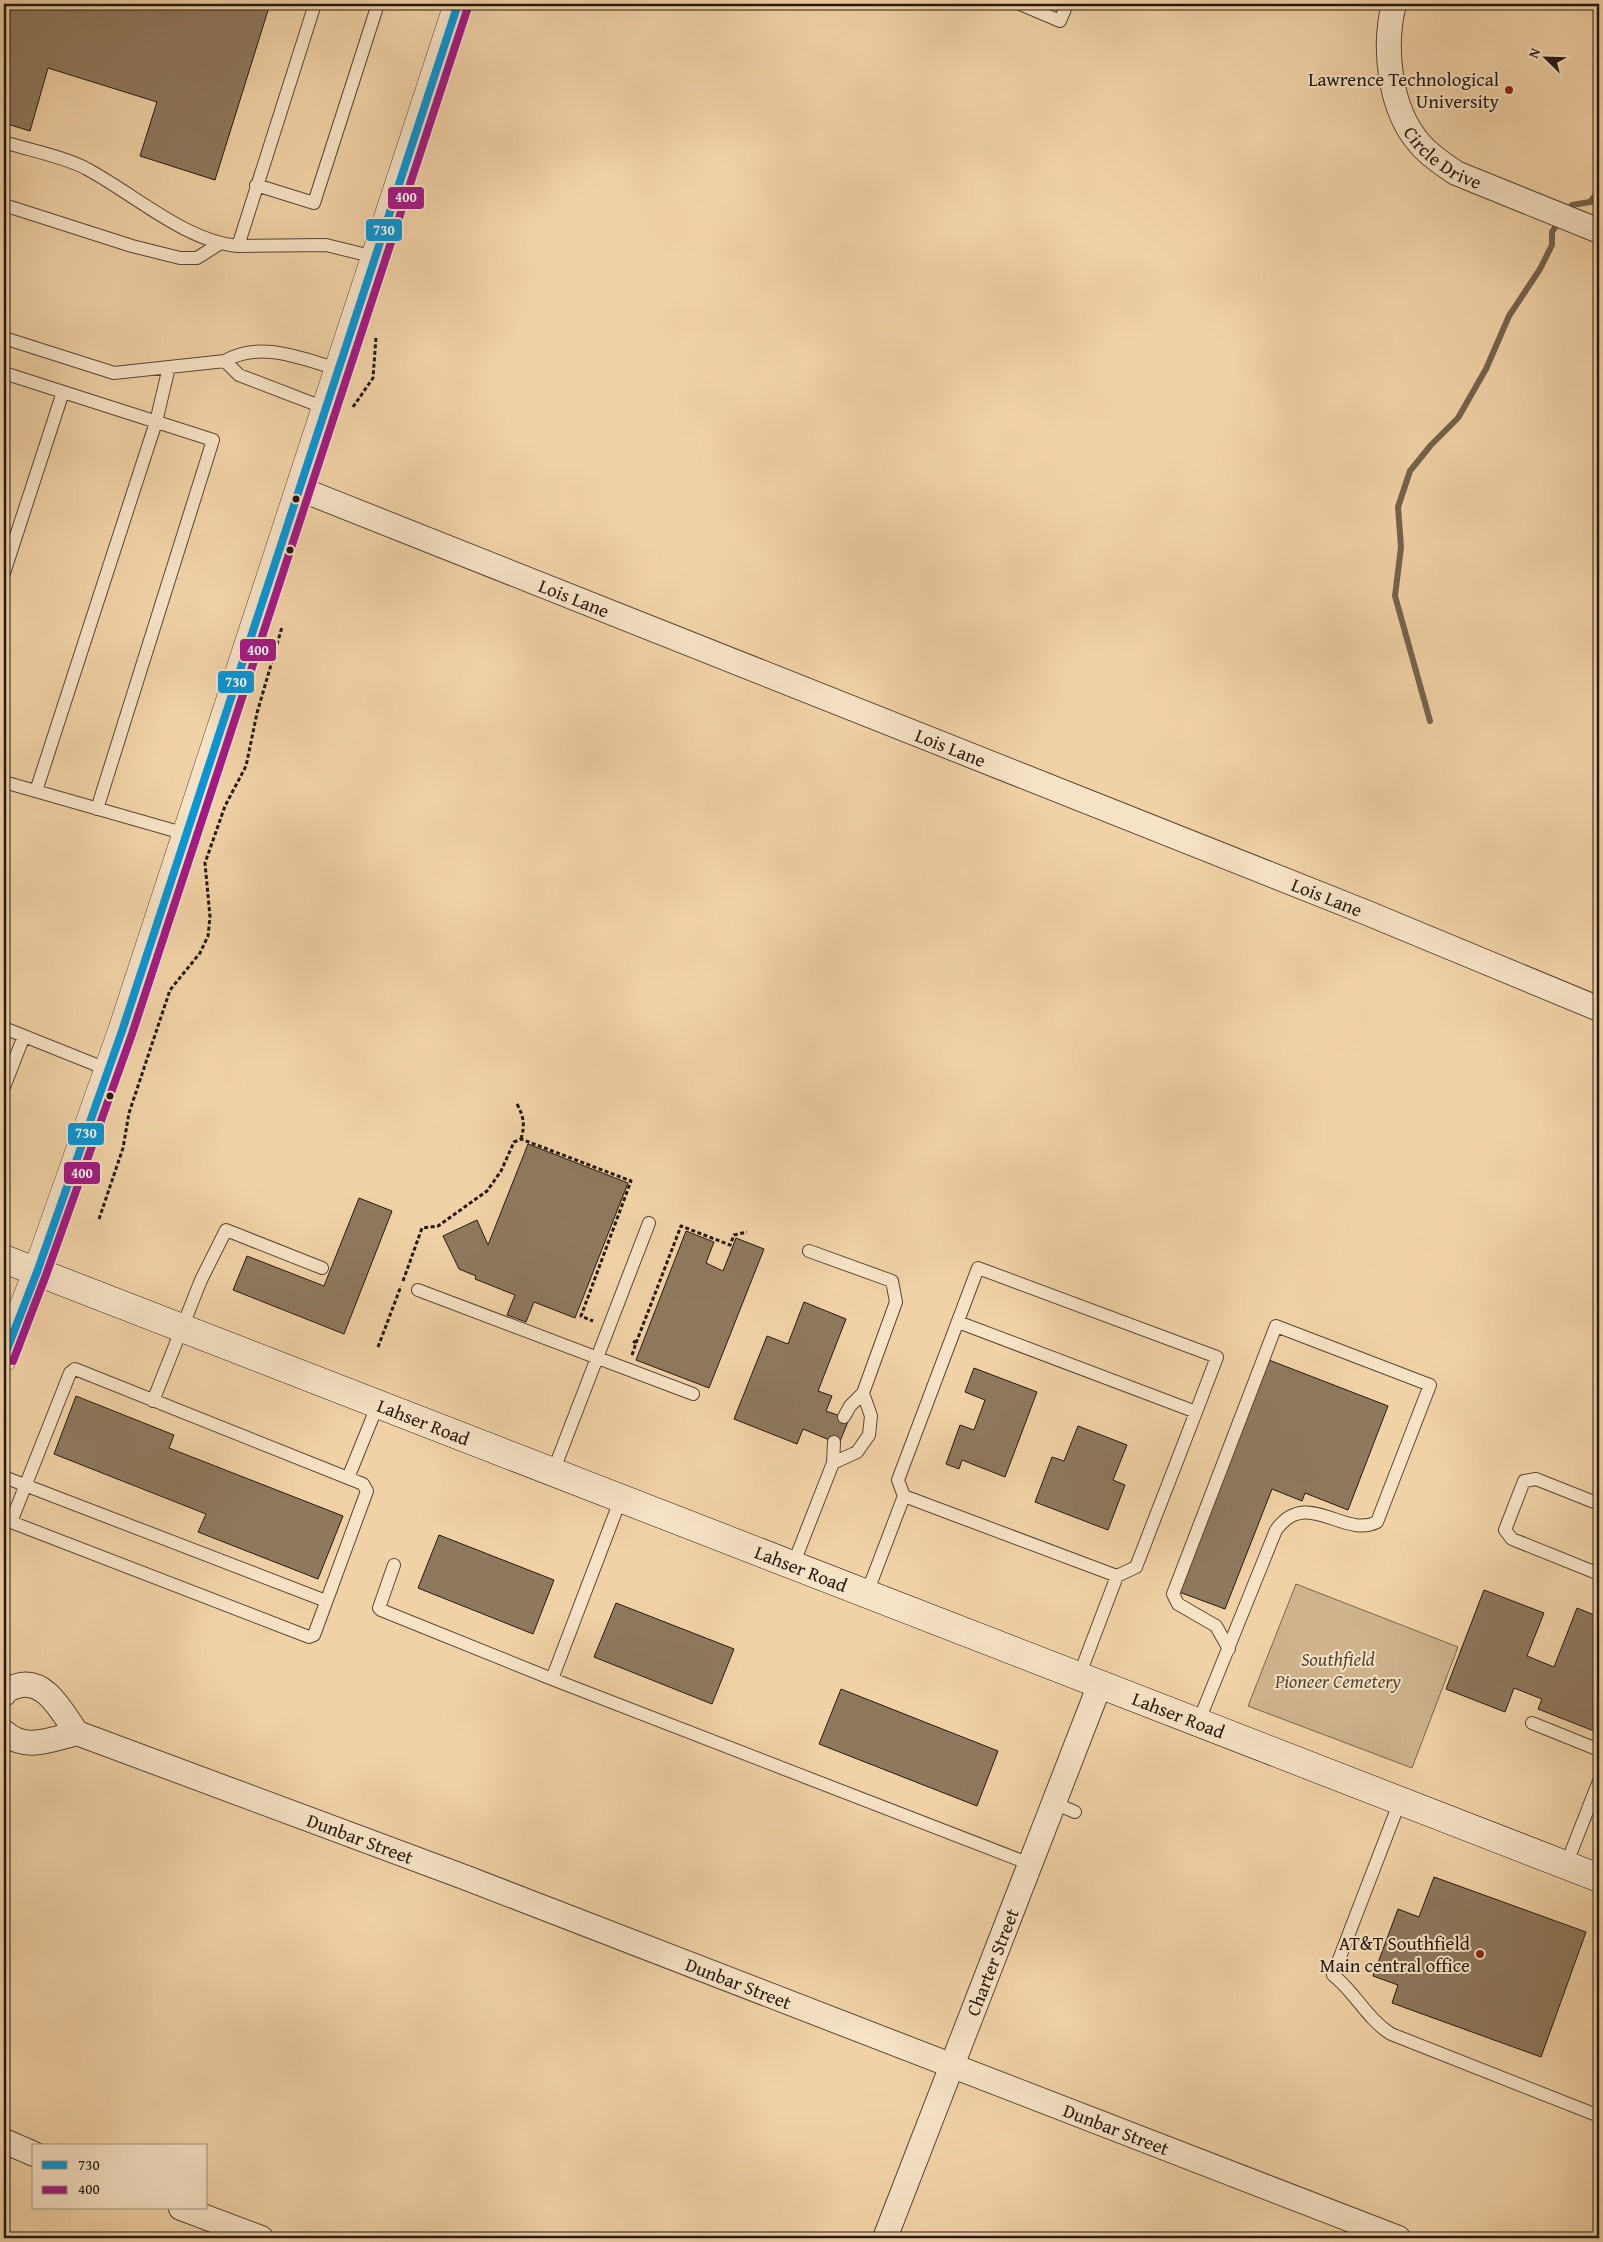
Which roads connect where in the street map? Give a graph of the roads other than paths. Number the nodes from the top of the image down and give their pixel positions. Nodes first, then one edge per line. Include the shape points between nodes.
1 (315, 4) edge
2 (378, 4) edge
3 (458, 4) edge
4 (1020, 4) edge
5 (1067, 4) edge
6 (1394, 4) edge
7 (4, 142) edge
8 (256, 185) junction
9 (4, 204) edge
10 (1599, 231) edge
11 (219, 244) junction
12 (238, 246) junction
13 (375, 256) junction
14 (4, 338) edge
15 (225, 361) junction
16 (169, 367) junction
17 (338, 370) junction
18 (4, 373) edge
19 (63, 392) junction
20 (326, 408) junction
21 (156, 422) junction
22 (300, 489) junction
23 (4, 573) edge
24 (4, 782) edge
25 (36, 792) junction
26 (97, 809) junction
27 (186, 834) junction
28 (1599, 1008) edge
29 (4, 1028) edge
30 (24, 1036) junction
31 (109, 1070) junction
32 (4, 1084) edge
33 (649, 1223) dead end
34 (809, 1251) dead end
35 (4, 1259) edge
36 (322, 1268) dead end
37 (37, 1272) junction
38 (418, 1290) dead end
39 (958, 1322) junction
40 (180, 1329) junction
41 (4, 1357) edge
42 (597, 1358) junction
43 (863, 1392) junction
44 (692, 1394) dead end
45 (153, 1401) junction
46 (378, 1404) junction
47 (1196, 1412) junction
48 (844, 1417) dead end
49 (834, 1442) dead end
50 (833, 1463) junction
51 (553, 1472) junction
52 (4, 1477) edge
53 (348, 1478) junction
54 (25, 1486) junction
55 (904, 1496) junction
56 (621, 1498) junction
57 (1599, 1504) edge
58 (793, 1564) junction
59 (394, 1565) dead end
60 (1599, 1574) edge
61 (1117, 1576) junction
62 (866, 1593) junction
63 (326, 1601) junction
64 (1229, 1649) junction
65 (552, 1678) junction
66 (1089, 1680) junction
67 (4, 1694) edge
68 (1532, 1723) dead end
69 (1198, 1724) junction
70 (4, 1732) edge
71 (77, 1733) junction
72 (1599, 1750) edge
73 (1599, 1782) edge
74 (1400, 1801) junction
75 (1054, 1803) junction
76 (1075, 1812) dead end
77 (1030, 1864) junction
78 (1566, 1865) junction
79 (1599, 1878) edge
80 (951, 2066) junction
81 (1599, 2116) edge
82 (4, 2142) edge
83 (32, 2153) edge
84 (186, 2210) edge
85 (261, 2238) edge
86 (885, 2238) edge
87 (1398, 2238) edge

1 - 8 lane
2 - 8 lane via 314,203
3 - 13 main road
4 - 5 lane via 1060,21
6 - 10 street, Circle Drive via 1390,70 1406,121 1419,143 1456,173
7 - 11 lane via 85,168 190,231
8 - 12 lane
9 - 11 lane via 132,246 180,258 197,258
11 - 12 lane
12 - 13 lane via 326,246
13 - 17 main road
14 - 16 lane via 114,373
15 - 16 lane
15 - 17 lane via 235,355 256,351 275,352
15 - 20 lane via 239,375
16 - 21 lane
17 - 20 main road
18 - 19 lane
19 - 21 lane
19 - 23 lane
20 - 22 main road
21 - 25 lane
21 - 26 lane via 213,440
22 - 27 main road
22 - 28 street, Lois Lane
24 - 25 lane
25 - 26 lane
26 - 27 lane
27 - 31 main road
29 - 30 lane
30 - 31 lane
30 - 32 lane
31 - 37 main road
33 - 42 lane
34 - 43 lane via 892,1281 896,1302
35 - 37 main road, Lahser Road
36 - 40 lane via 226,1230
37 - 40 main road, Lahser Road
37 - 41 main road
38 - 42 lane
39 - 47 lane
39 - 47 lane via 978,1268 1208,1354 1217,1358
39 - 55 lane via 898,1480
40 - 45 lane
40 - 46 main road, Lahser Road
42 - 44 lane
42 - 51 lane
43 - 48 lane
43 - 50 lane via 871,1416 869,1435 857,1452
45 - 53 lane
45 - 54 lane via 75,1369 70,1373
46 - 51 main road, Lahser Road
46 - 53 lane
47 - 61 lane via 1136,1567
49 - 50 lane
50 - 58 lane
51 - 56 main road, Lahser Road
52 - 54 lane
53 - 63 lane via 363,1484 366,1491
54 - 63 lane
54 - 63 lane via 11,1522 290,1630 309,1637 314,1635
55 - 61 lane
55 - 62 lane
56 - 58 main road, Lahser Road
56 - 65 lane
57 - 60 lane via 1536,1479 1524,1480 1505,1530 1512,1539
58 - 62 main road, Lahser Road
59 - 65 lane via 378,1608
61 - 66 lane
62 - 66 main road, Lahser Road
64 - 64 lane via 1281,1523 1299,1513 1310,1512 1363,1526 1377,1522 1430,1385 1276,1326 1174,1588 1174,1599 1178,1604 1216,1626
64 - 69 lane
65 - 77 lane
66 - 69 main road, Lahser Road
66 - 75 street, Charter Street
67 - 71 street via 19,1685 44,1690
68 - 72 lane
69 - 74 main road, Lahser Road
70 - 71 street via 14,1741 25,1743 40,1743
71 - 80 street, Dunbar Street via 464,1877
73 - 78 lane
74 - 78 main road, Lahser Road
74 - 81 lane via 1333,1975 1343,1982 1379,2026 1391,2034
75 - 76 lane
75 - 77 street, Charter Street
77 - 80 street, Charter Street
78 - 79 main road, Lahser Road
80 - 86 street, Charter Street
80 - 87 street, Dunbar Street
82 - 83 street
84 - 85 street

